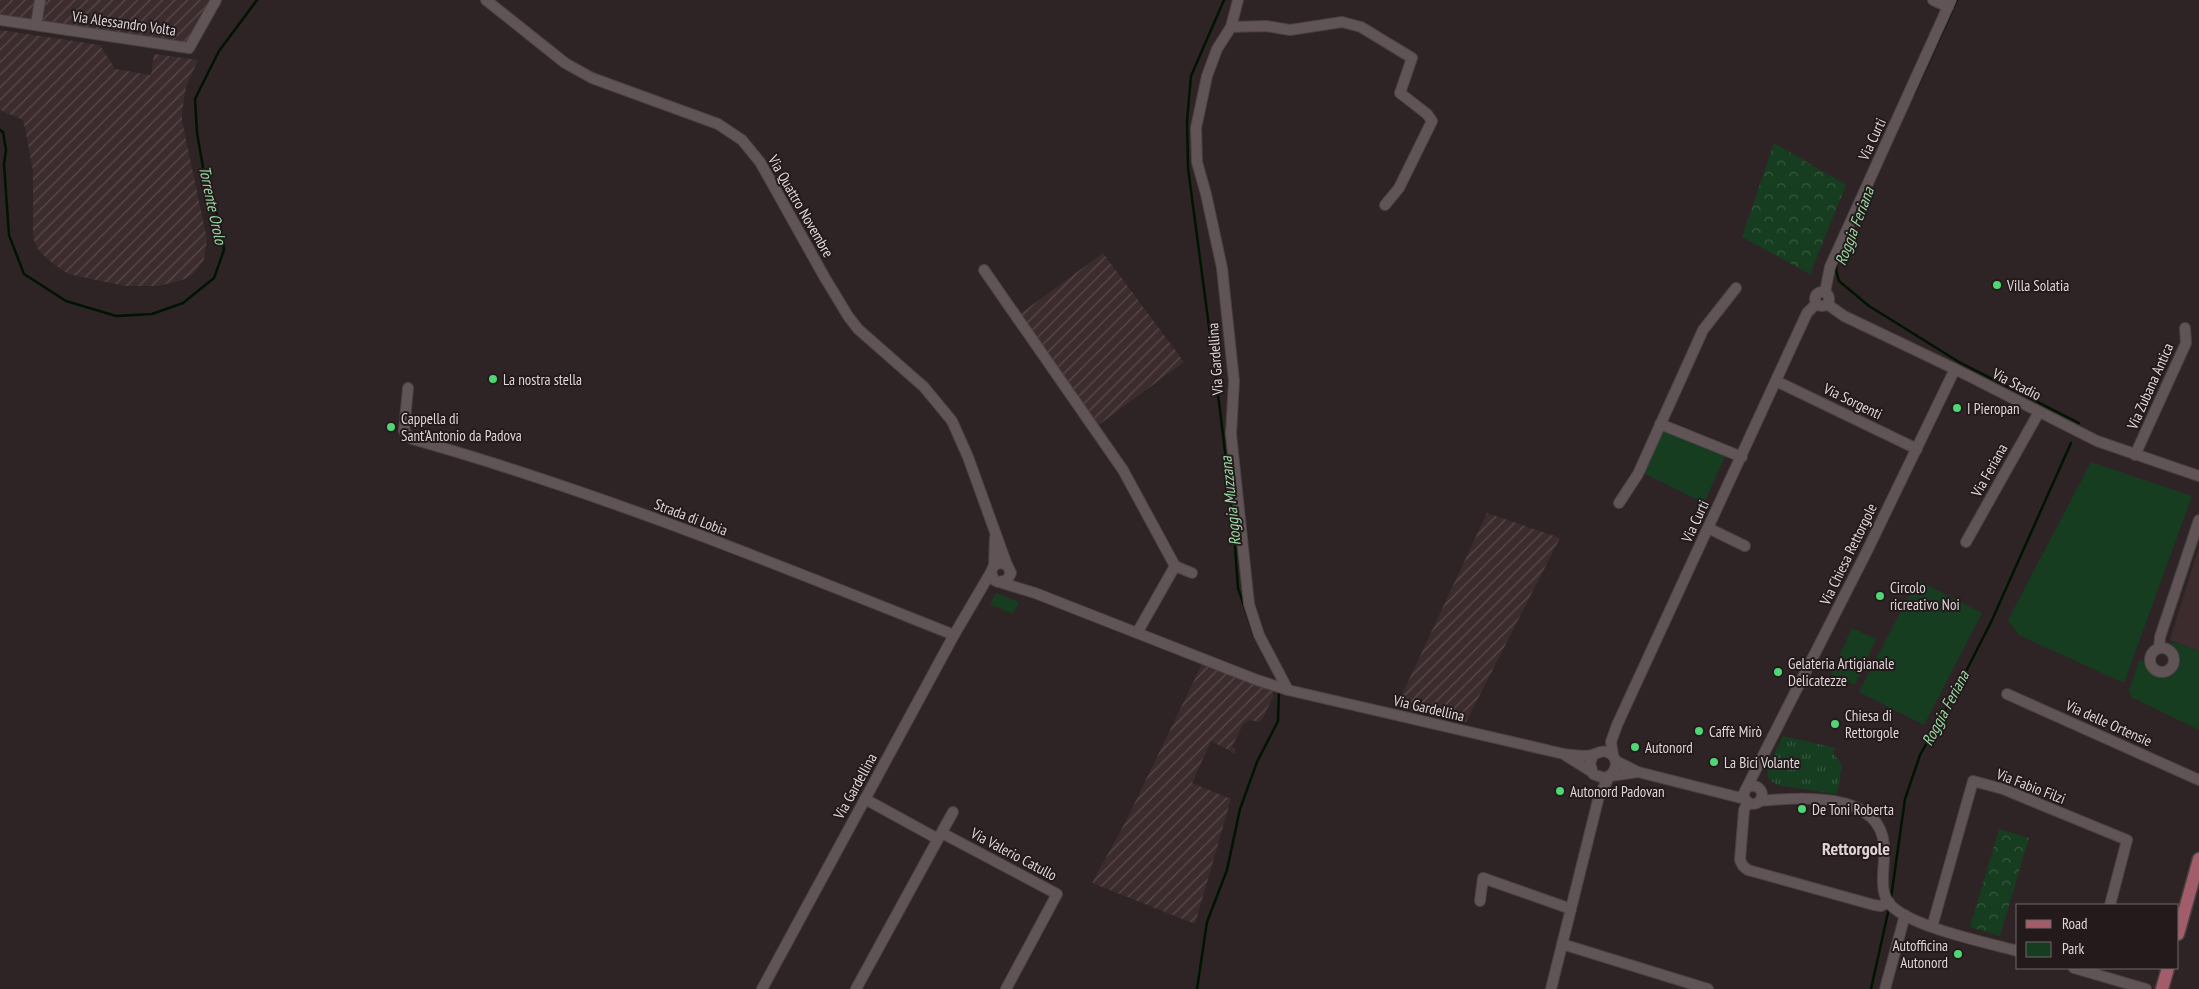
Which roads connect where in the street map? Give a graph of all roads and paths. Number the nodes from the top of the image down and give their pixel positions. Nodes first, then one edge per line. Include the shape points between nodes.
1 (40, 0) edge
2 (216, 0) edge
3 (486, 0) edge
4 (1238, 0) edge
5 (1933, 0) edge
6 (1949, 4) edge
7 (0, 20) edge
8 (36, 25) junction
9 (1232, 27) junction
10 (1385, 205) dead end
11 (984, 270) dead end
12 (1736, 288) dead end
13 (1822, 304) junction
14 (2185, 328) dead end
15 (1955, 369) junction
16 (1776, 381) junction
17 (408, 388) dead end
18 (2038, 412) junction
19 (1660, 424) junction
20 (1917, 449) junction
21 (2136, 455) junction
22 (1742, 457) junction
23 (2199, 476) edge
24 (1618, 503) dead end
25 (2199, 520) edge
26 (994, 527) junction
27 (1708, 528) junction
28 (1966, 542) dead end
29 (1745, 546) dead end
30 (1175, 566) junction
31 (1008, 567) junction
32 (993, 569) junction
33 (1192, 573) dead end
34 (1000, 582) junction
35 (1034, 593) junction
36 (975, 597) junction
37 (1137, 633) junction
38 (954, 635) junction
39 (2159, 648) dead end
40 (1283, 688) junction
41 (2007, 694) dead end
42 (1765, 751) junction
43 (1564, 754) junction
44 (1593, 756) junction
45 (1614, 758) junction
46 (1638, 772) junction
47 (1592, 773) junction
48 (1610, 776) junction
49 (2199, 780) edge
50 (1760, 793) junction
51 (1746, 795) junction
52 (1599, 796) junction
53 (865, 799) junction
54 (953, 812) dead end
55 (940, 836) junction
56 (2199, 859) edge
57 (1480, 901) dead end
58 (1889, 902) junction
59 (2110, 904) edge
60 (1571, 909) junction
61 (1902, 913) junction
62 (1932, 926) junction
63 (2179, 930) edge
64 (1562, 944) junction
65 (2016, 951) edge
66 (2081, 969) edge
67 (2168, 969) edge
68 (2094, 971) edge
69 (762, 989) edge
70 (856, 989) edge
71 (1006, 989) edge
72 (1551, 989) edge
73 (1708, 989) edge
74 (1885, 989) edge
75 (2146, 989) edge
76 (2162, 989) edge

1 - 8 street
2 - 8 street, Via Alessandro Volta via 189,48
3 - 26 street, Via Quattro Novembre via 578,71 711,121 742,140 760,162 858,329 924,387 952,421
4 - 9 street, Via Gardellina
5 - 6 street
6 - 13 street, Via Curti via 1830,268 1825,292 1816,294 1814,298
7 - 8 street, Via Alessandro Volta
9 - 10 street via 1266,26 1290,30 1342,22 1361,27 1412,58 1400,93 1432,121 1399,188
9 - 40 street, Via Gardellina via 1217,49 1207,76 1196,128 1197,162 1222,268 1234,381 1231,434 1249,604
11 - 30 street via 1123,470
12 - 19 street via 1703,330
13 - 15 street, Via Stadio
13 - 16 street, Via Curti via 1808,313
14 - 21 street, Via Zubana Antica via 2186,343
15 - 18 street, Via Stadio
15 - 20 street, Via Chiesa Rettorgole
16 - 20 street, Via Sorgenti
16 - 22 street, Via Curti
17 - 38 street, Strada di Lobia via 404,431 412,439 666,522
18 - 21 street, Via Stadio via 2097,441
18 - 28 street, Via Feriana
19 - 22 street
19 - 24 street via 1638,474
20 - 42 street, Via Chiesa Rettorgole
21 - 23 street, Via Stadio
22 - 27 street, Via Curti
25 - 39 street
26 - 31 street, Via Quattro Novembre
26 - 32 street, Via Quattro Novembre
27 - 29 street
27 - 45 street, Via Curti via 1616,725 1611,742
30 - 33 street
30 - 37 street
31 - 32 street via 1001,563
31 - 34 street via 1010,576
31 - 35 street, Via Gardellina
32 - 34 street via 994,580
32 - 36 street, Via Gardellina
34 - 35 street, Via Gardellina
34 - 36 street, Via Gardellina
35 - 37 street, Via Gardellina
36 - 38 street, Via Gardellina
37 - 40 street, Via Gardellina
38 - 53 street, Via Gardellina
40 - 43 street, Via Gardellina
41 - 49 street, Via delle Ortensie
42 - 50 street, Via Chiesa Rettorgole
42 - 51 street, Via Chiesa Rettorgole
43 - 44 street, Via Gardellina
43 - 47 street, Via Gardellina
44 - 45 street, Via Gardellina via 1603,751
44 - 47 street via 1590,763
45 - 46 street, Via Gardellina
45 - 48 street via 1615,771
46 - 48 street, Via Gardellina
46 - 51 street, Via Gardellina
47 - 48 street, Via Gardellina via 1600,778
47 - 52 street
48 - 52 street
50 - 51 street, Via Gardellina via 1751,786
50 - 51 street, Via Gardellina via 1755,803
50 - 58 street via 1838,803 1856,807 1871,816 1881,829 1885,894
51 - 58 street, Via Chiesa Rettorgole via 1742,866 1874,905
52 - 60 street
53 - 55 street, Via Valerio Catullo
53 - 69 street, Via Gardellina
54 - 55 street
55 - 70 street
55 - 71 street, Via Valerio Catullo via 1057,894
56 - 63 main road
57 - 60 street via 1483,878
58 - 61 street
59 - 62 street, Via Fabio Filzi via 2127,840 1973,781
60 - 64 street
61 - 62 street
61 - 74 street
62 - 65 street
64 - 72 street
64 - 73 street
66 - 68 street
67 - 76 main road
68 - 75 street

